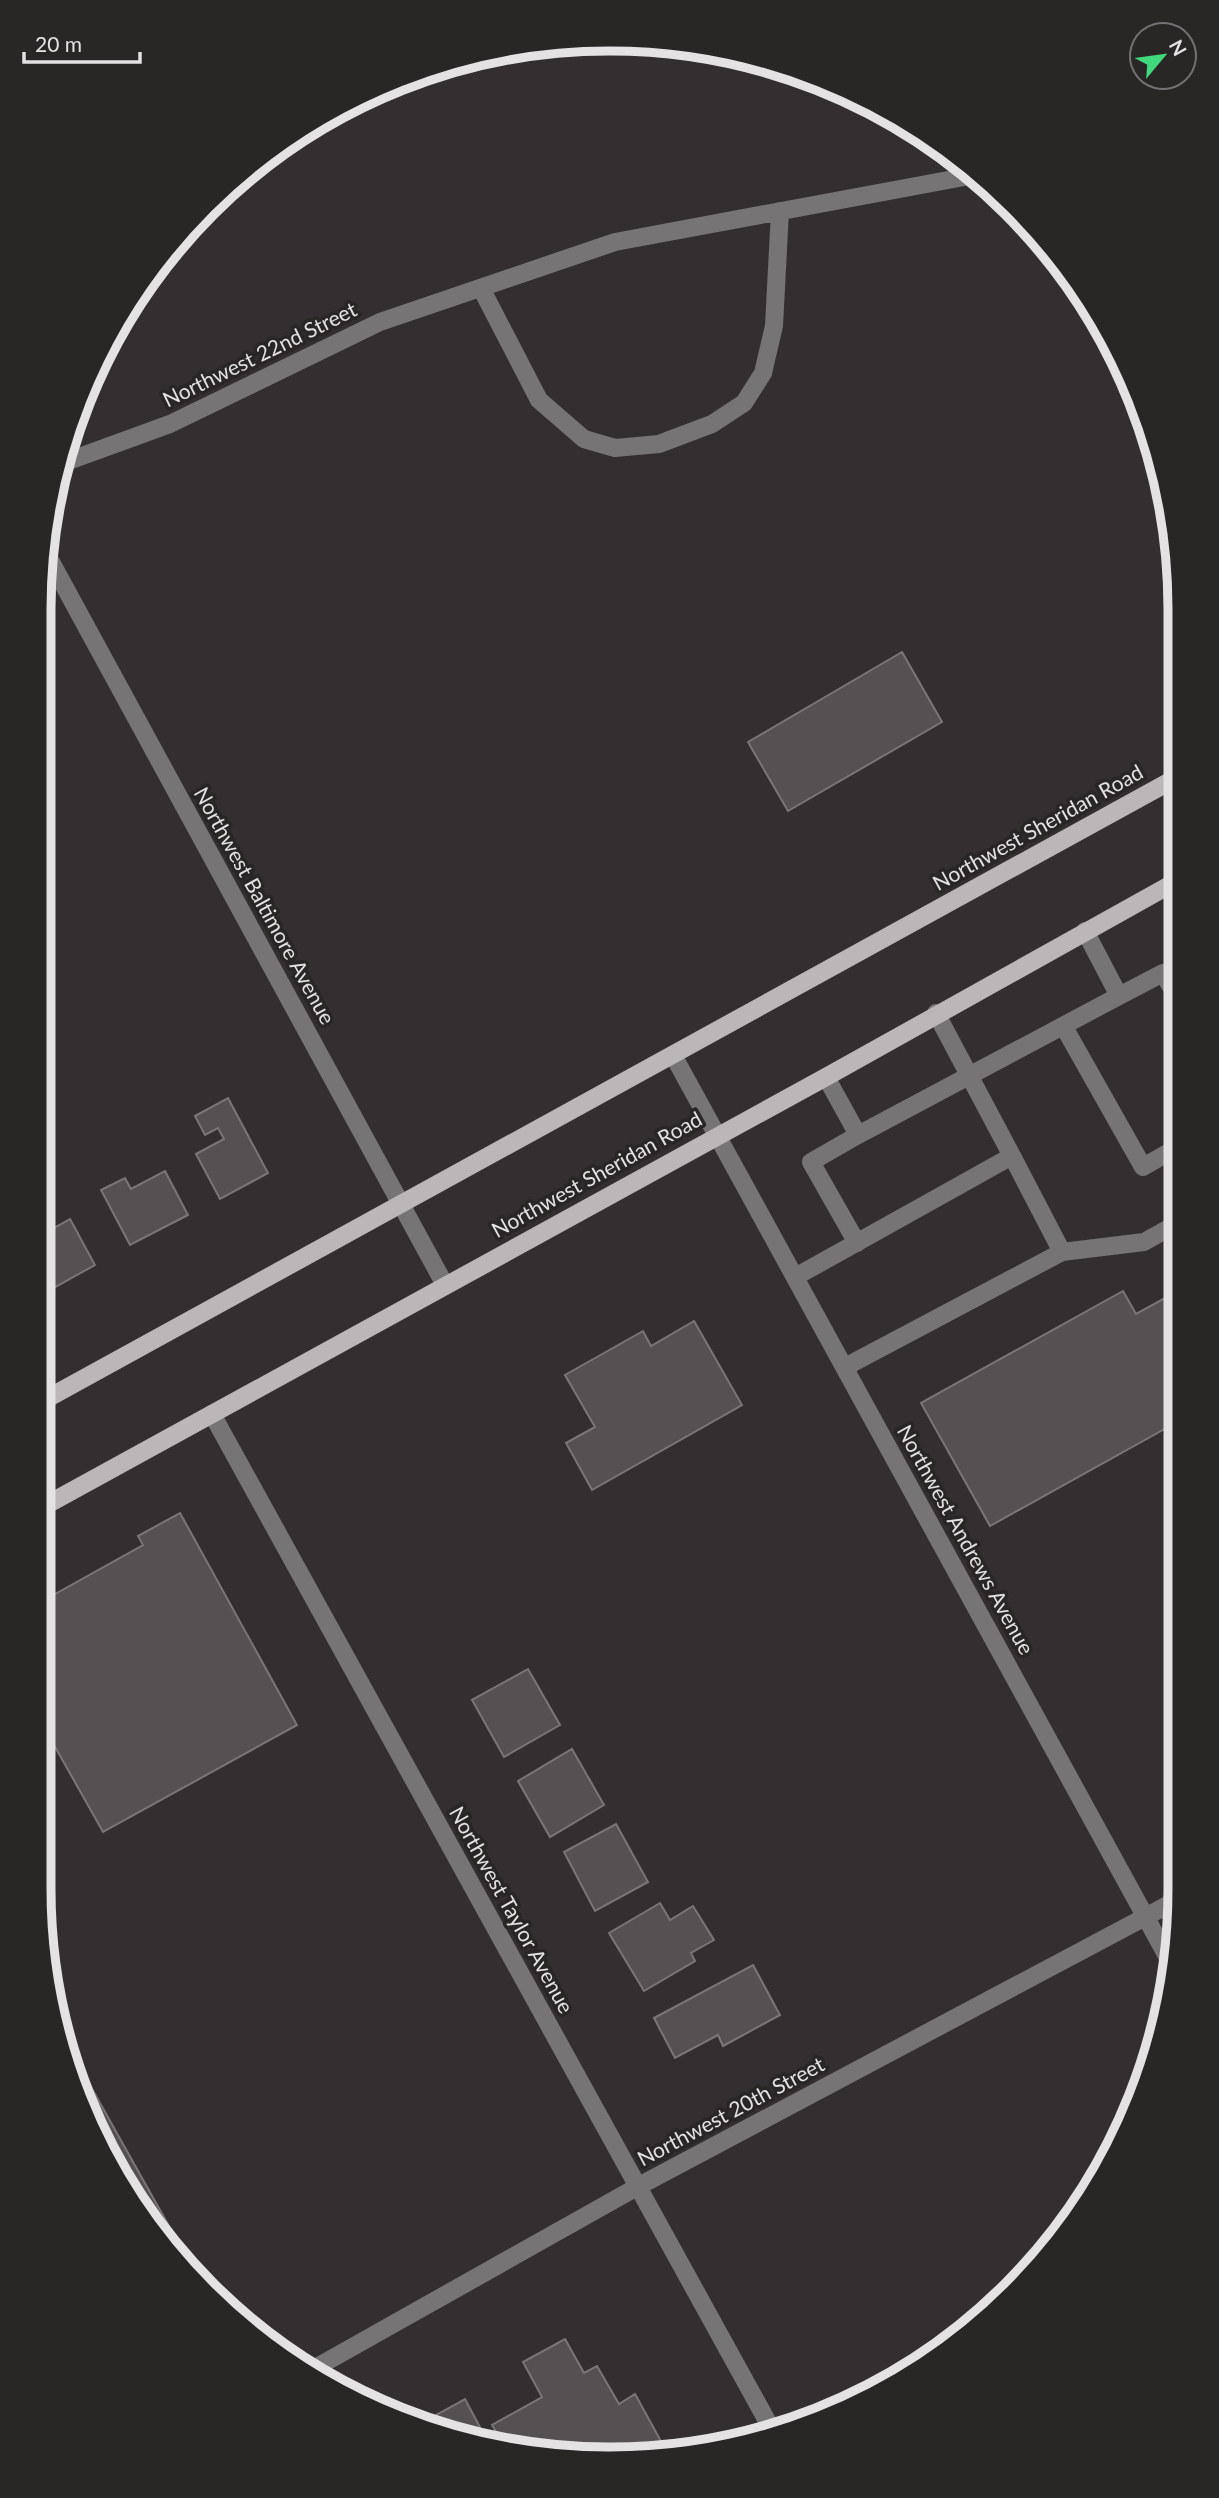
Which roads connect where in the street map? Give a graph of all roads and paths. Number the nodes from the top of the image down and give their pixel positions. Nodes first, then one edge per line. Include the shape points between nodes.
1 (964, 177) edge
2 (780, 211) junction
3 (481, 288) junction
4 (71, 460) edge
5 (53, 565) edge
6 (1168, 787) edge
7 (1168, 886) edge
8 (1085, 931) junction
9 (1168, 982) edge
10 (1119, 996) junction
11 (936, 1013) junction
12 (1064, 1027) junction
13 (673, 1055) junction
14 (970, 1076) junction
15 (826, 1077) junction
16 (717, 1135) junction
17 (858, 1135) junction
18 (1168, 1153) edge
19 (1012, 1156) junction
20 (401, 1204) junction
21 (1168, 1229) edge
22 (857, 1243) junction
23 (1062, 1252) junction
24 (795, 1277) junction
25 (445, 1285) junction
26 (845, 1367) junction
27 (51, 1396) edge
28 (212, 1414) junction
29 (51, 1502) edge
30 (1168, 1906) edge
31 (1146, 1918) junction
32 (1164, 1951) edge
33 (637, 2187) junction
34 (319, 2366) edge
35 (769, 2424) edge

1 - 2 street, Northwest 22nd Street
2 - 3 street, Northwest 22nd Street via 615,242
2 - 3 street via 774,326 763,373 744,403 712,424 659,444 615,448 584,439 539,400
3 - 4 street, Northwest 22nd Street via 380,323 170,424
5 - 20 street, Northwest Baltimore Avenue
6 - 13 main road, Northwest Sheridan Road
7 - 8 main road, Northwest Sheridan Road
8 - 10 street
8 - 11 main road, Northwest Sheridan Road
9 - 10 street via 1163,973
10 - 12 street
11 - 14 street
11 - 15 main road, Northwest Sheridan Road
12 - 14 street
12 - 18 street via 1143,1167
13 - 16 street, Northwest Andrews Avenue
13 - 20 main road, Northwest Sheridan Road
14 - 17 street
14 - 19 street
15 - 16 main road, Northwest Sheridan Road
15 - 17 street
16 - 24 street, Northwest Andrews Avenue
16 - 25 main road, Northwest Sheridan Road
17 - 22 street via 811,1162
19 - 22 street
19 - 23 street
20 - 25 street, Northwest Baltimore Avenue
20 - 27 main road, Northwest Sheridan Road
21 - 23 street via 1144,1242
22 - 24 street
23 - 26 street
24 - 26 street, Northwest Andrews Avenue
25 - 28 main road, Northwest Sheridan Road
26 - 31 street, Northwest Andrews Avenue
28 - 29 main road, Northwest Sheridan Road
28 - 33 street, Northwest Taylor Avenue
30 - 31 street, Northwest 20th Street
31 - 32 street, Northwest Andrews Avenue
31 - 33 street, Northwest 20th Street
33 - 34 street, Northwest 20th Street
33 - 35 street, Northwest Taylor Avenue

